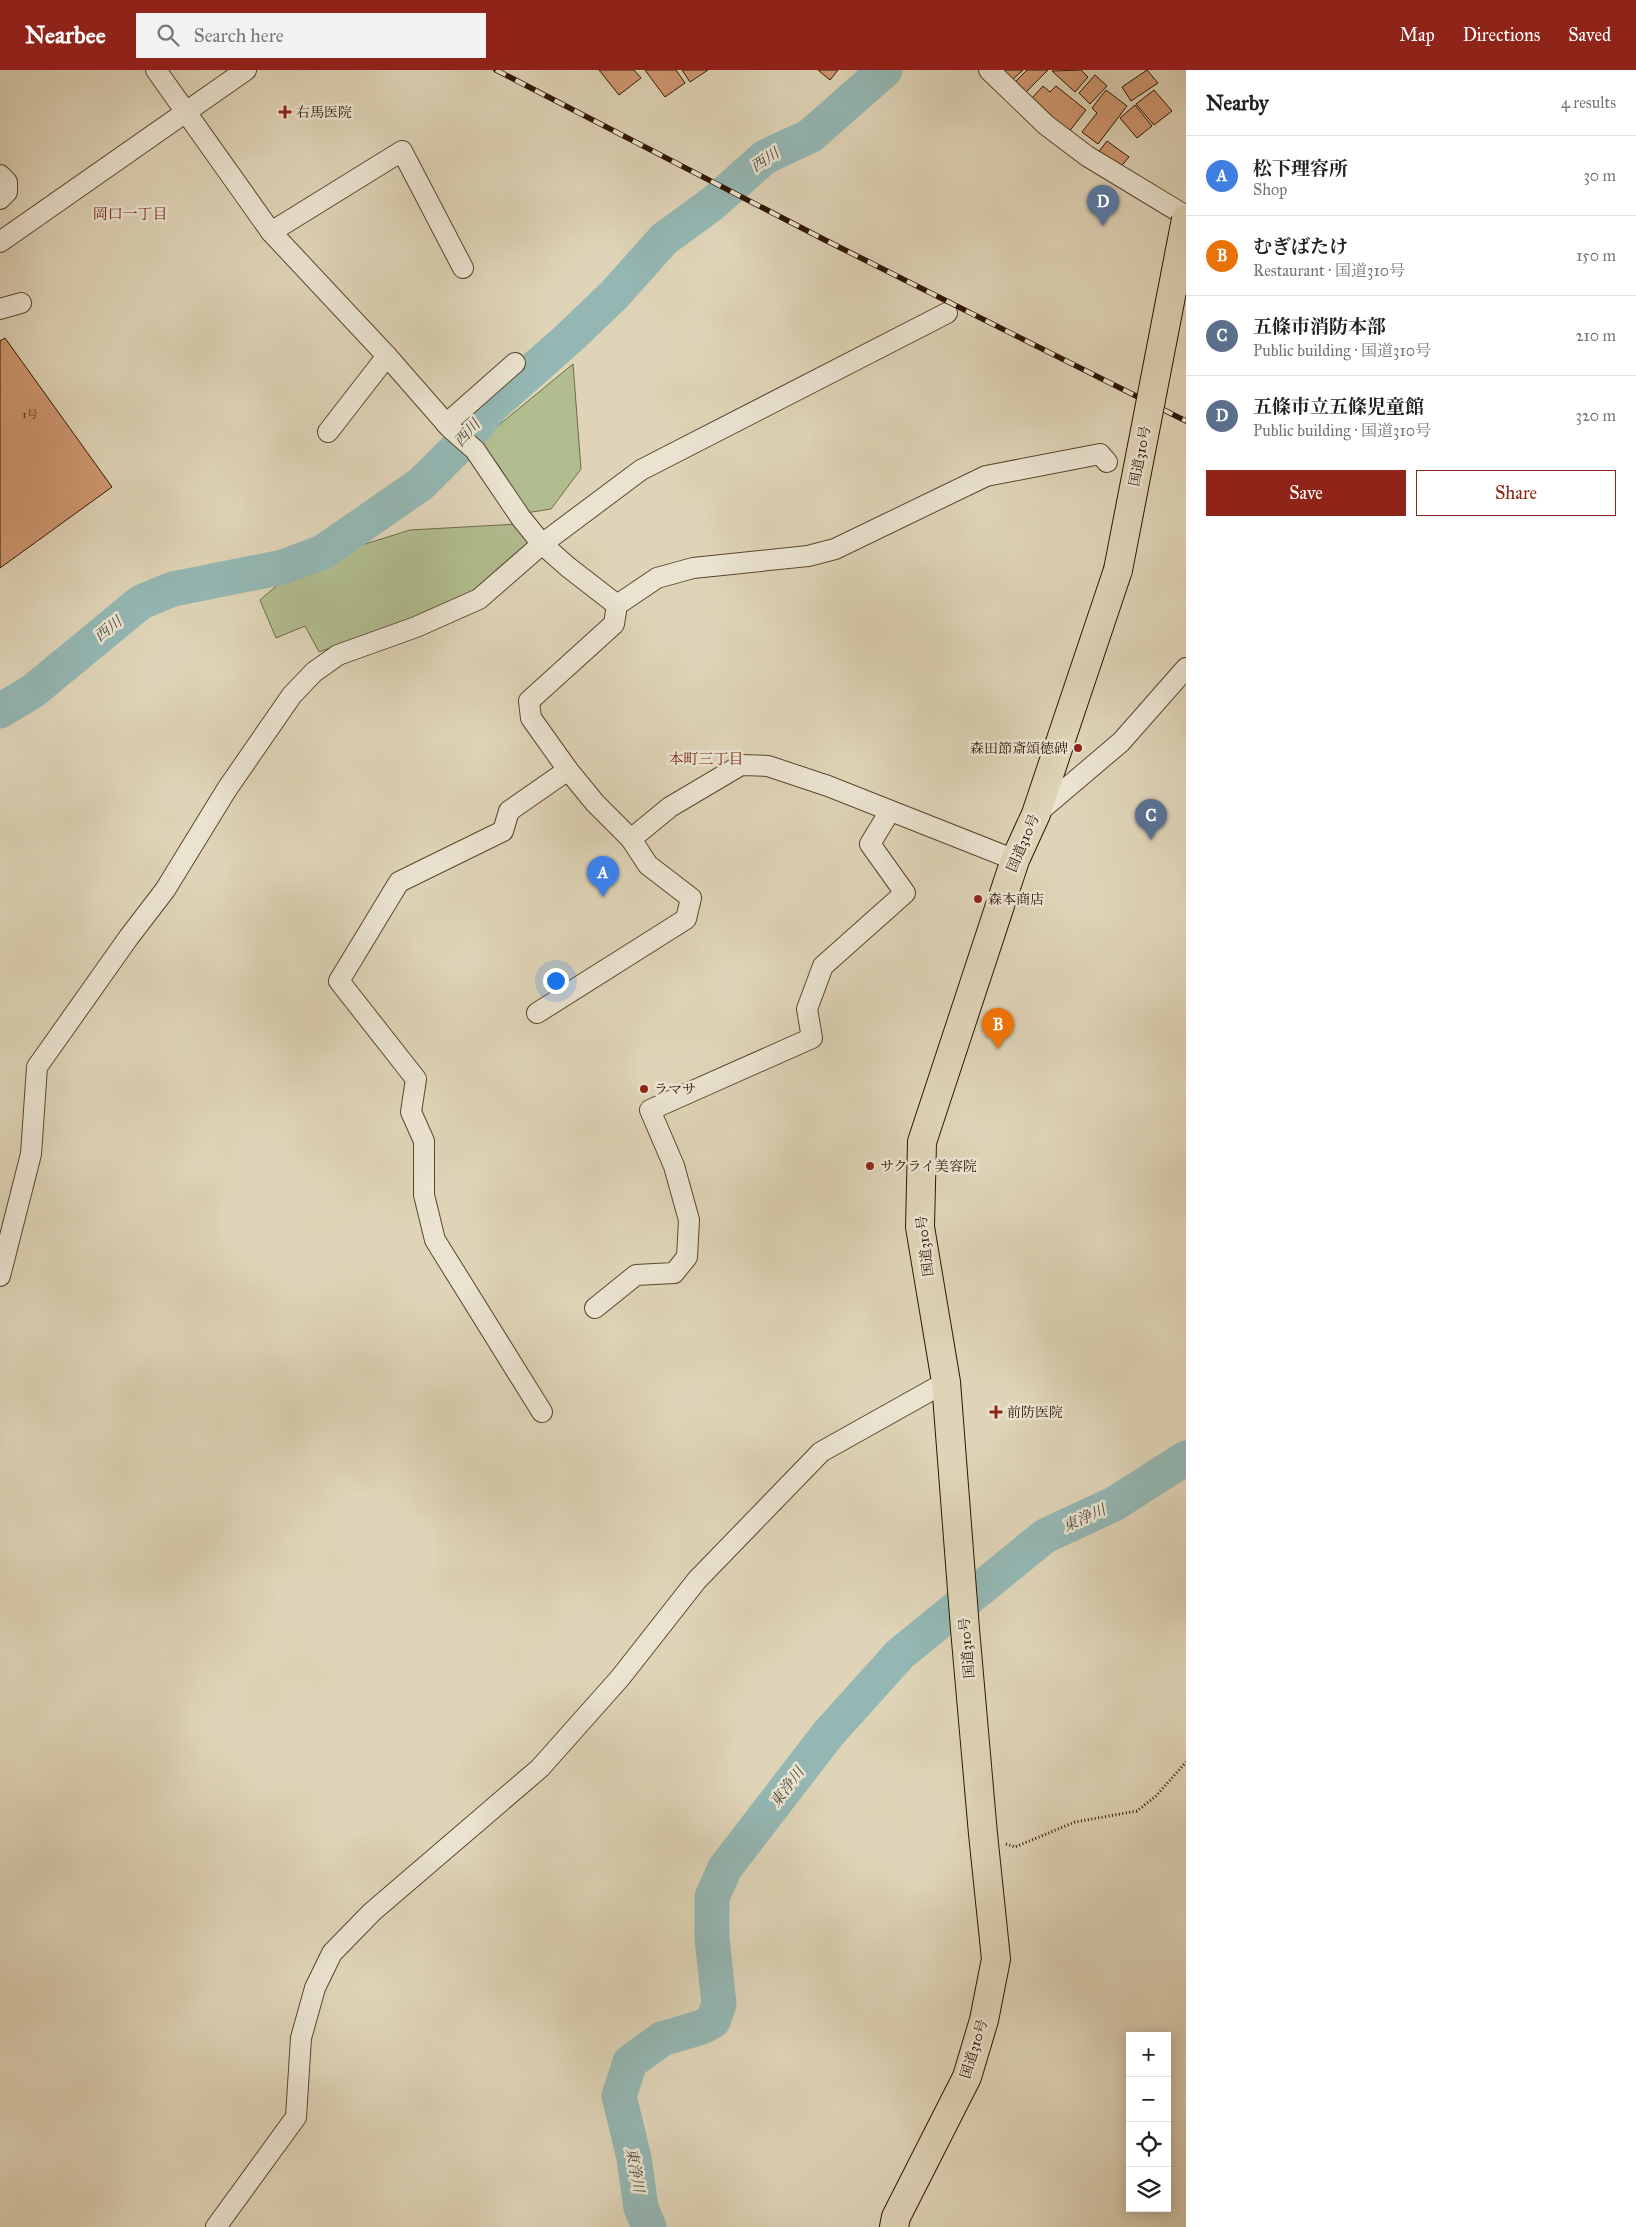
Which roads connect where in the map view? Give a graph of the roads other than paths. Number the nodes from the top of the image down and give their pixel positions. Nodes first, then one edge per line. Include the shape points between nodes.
1 (156, 70) edge
2 (246, 70) edge
3 (989, 70) edge
4 (186, 111) junction
5 (0, 175) edge
6 (0, 199) edge
7 (1186, 218) edge
8 (271, 232) junction
9 (1, 238) edge
10 (463, 268) dead end
11 (21, 303) dead end
12 (0, 309) edge
13 (946, 314) dead end
14 (387, 356) junction
15 (515, 363) dead end
16 (448, 426) junction
17 (328, 432) dead end
18 (1107, 462) dead end
19 (542, 544) junction
20 (617, 605) junction
21 (1186, 668) edge
22 (568, 770) junction
23 (890, 810) junction
24 (1036, 814) junction
25 (632, 839) junction
26 (1015, 860) junction
27 (537, 1013) dead end
28 (0, 1276) edge
29 (595, 1308) dead end
30 (946, 1382) junction
31 (542, 1412) dead end
32 (216, 2227) edge
33 (894, 2227) edge

1 - 4 street
2 - 4 street
3 - 7 street via 1046,125 1086,156
4 - 8 street
4 - 9 street
5 - 6 street via 7,182 7,192
7 - 24 highway, 国道310号, bridge via 1118,570
8 - 10 street via 402,151
8 - 14 street
11 - 12 street
13 - 19 street via 641,470
14 - 16 street
14 - 17 street
15 - 16 street
16 - 19 street via 475,450 520,518
18 - 20 street via 1100,454 986,476 835,549 808,556 693,568 657,578
19 - 20 street
19 - 28 street via 479,599 416,627 338,655 314,672 292,694 227,789 165,890 37,1067 31,1154
20 - 22 street via 614,624 529,701 531,718
21 - 24 street via 1121,742
22 - 25 street via 595,803
22 - 31 street via 509,811 503,831 399,882 339,981 416,1079 411,1112 424,1140 424,1195 435,1240
23 - 25 street via 768,766 741,765 670,807
23 - 26 street
23 - 29 street via 870,844 905,893 823,966 807,1009 812,1038 650,1110 674,1166 689,1220 688,1257 674,1273 636,1275
24 - 26 highway, 国道310号
25 - 27 street via 648,865 691,898 686,919
26 - 30 highway, 国道310号 via 922,1142 920,1227
30 - 32 street via 821,1452 697,1580 620,1678 540,1768 372,1912 332,1953 316,1988 301,2038 296,2118
30 - 33 highway, 国道310号 via 983,1838 996,1959 984,2020 967,2077 896,2217

